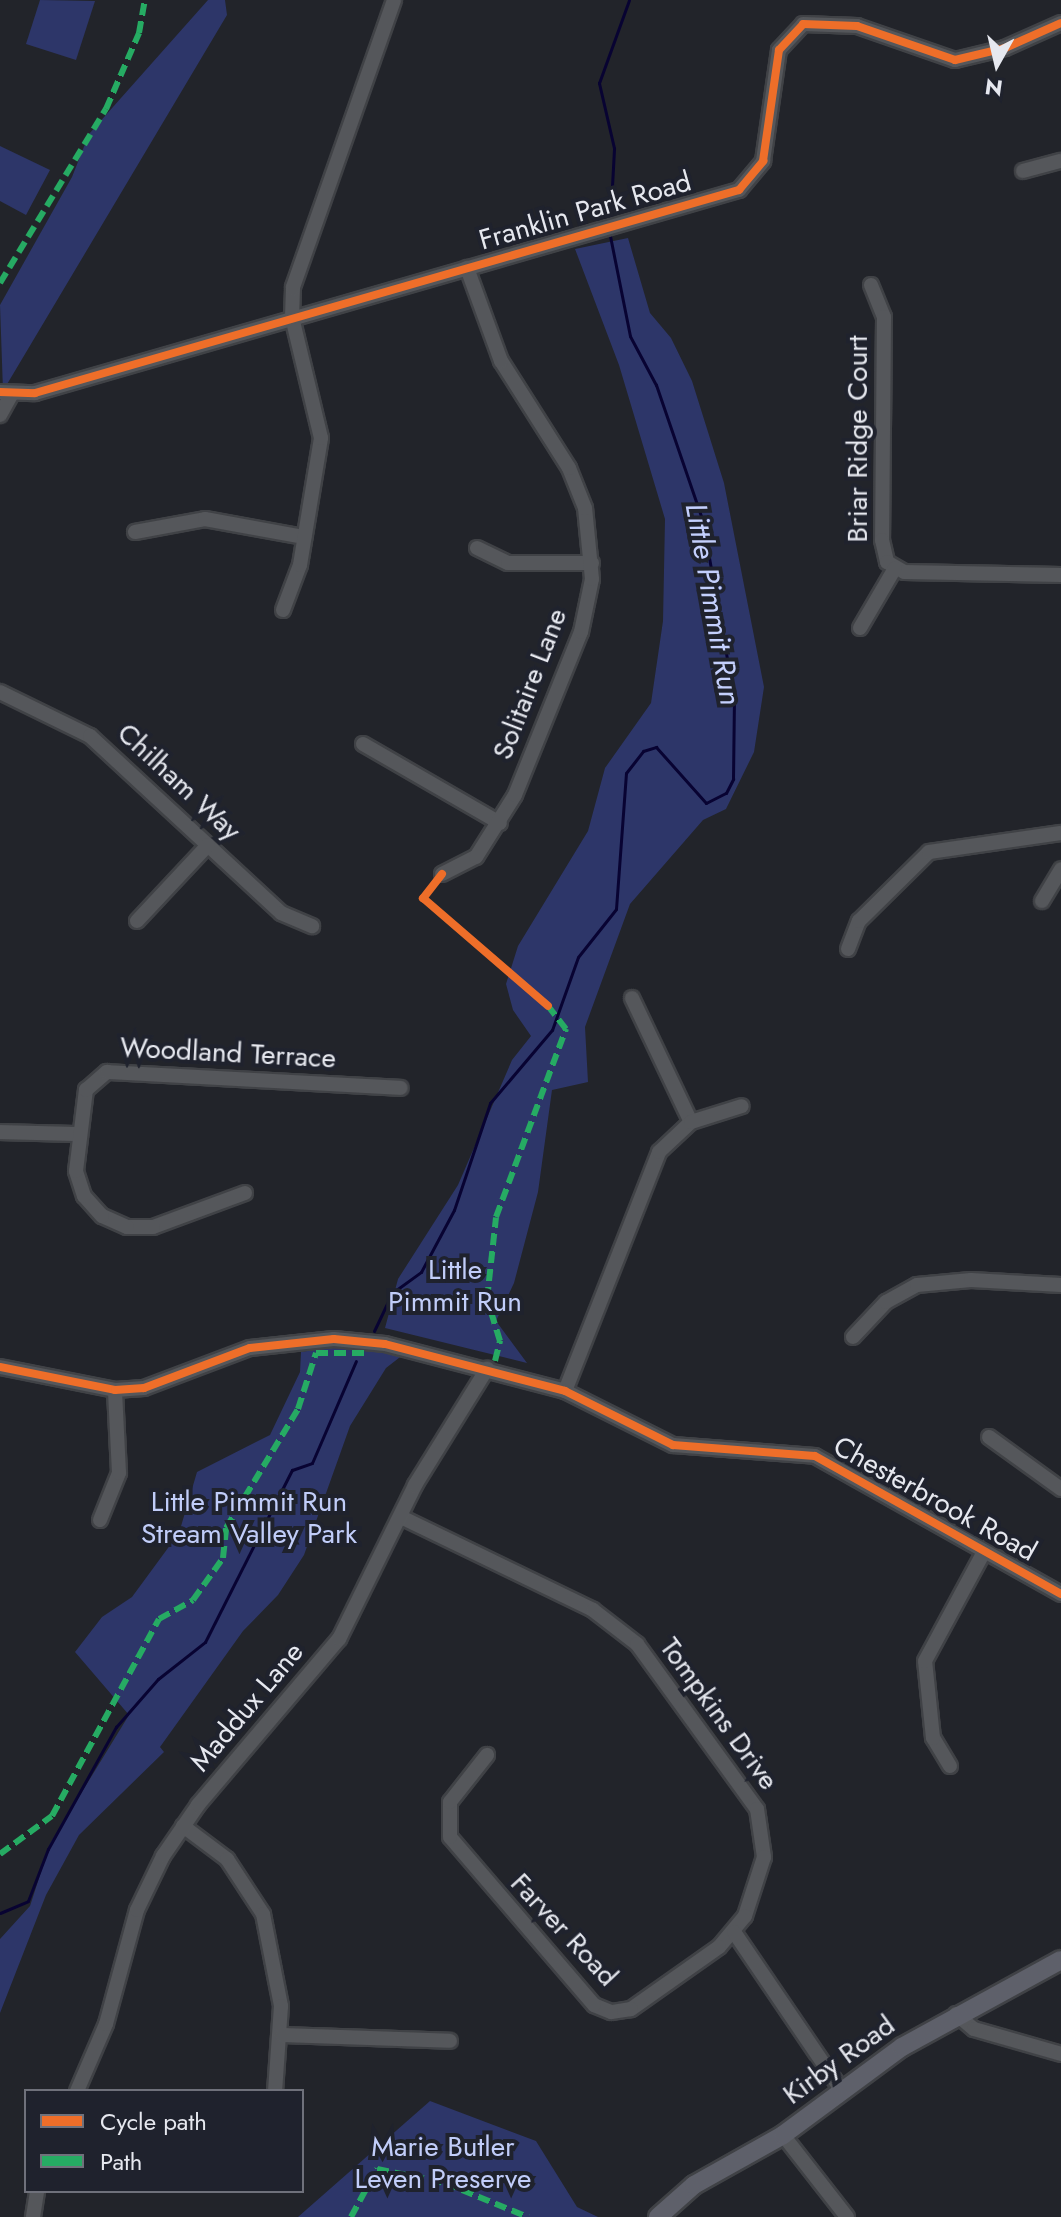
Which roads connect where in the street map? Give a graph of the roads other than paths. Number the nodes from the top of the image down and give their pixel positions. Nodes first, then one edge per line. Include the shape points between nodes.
1 (394, 0) edge
2 (1061, 23) edge
3 (1061, 161) edge
4 (1023, 171) dead end
5 (467, 268) junction
6 (871, 285) dead end
7 (292, 317) junction
8 (6, 394) edge
9 (0, 415) edge
10 (135, 532) dead end
11 (304, 537) junction
12 (477, 548) dead end
13 (592, 563) junction
14 (895, 568) junction
15 (1061, 575) edge
16 (283, 610) dead end
17 (860, 628) dead end
18 (0, 692) edge
19 (363, 744) dead end
20 (500, 823) junction
21 (1061, 833) edge
22 (208, 845) junction
23 (1061, 869) edge
24 (442, 874) dead end
25 (1042, 901) dead end
26 (137, 921) dead end
27 (312, 926) dead end
28 (848, 949) dead end
29 (632, 998) dead end
30 (401, 1088) dead end
31 (742, 1106) dead end
32 (691, 1122) junction
33 (0, 1132) edge
34 (78, 1134) junction
35 (245, 1193) dead end
36 (1061, 1285) edge
37 (853, 1337) dead end
38 (0, 1367) edge
39 (487, 1369) junction
40 (115, 1390) junction
41 (565, 1391) junction
42 (989, 1437) dead end
43 (1061, 1489) edge
44 (401, 1517) junction
45 (100, 1520) dead end
46 (984, 1552) junction
47 (1061, 1594) edge
48 (487, 1755) dead end
49 (950, 1766) dead end
50 (183, 1826) junction
51 (734, 1932) junction
52 (1061, 1960) edge
53 (956, 2014) junction
54 (282, 2035) junction
55 (450, 2041) dead end
56 (1061, 2054) edge
57 (78, 2089) edge
58 (275, 2089) edge
59 (842, 2091) junction
60 (783, 2135) junction
61 (37, 2193) edge
62 (33, 2217) edge
63 (658, 2217) edge
64 (847, 2217) edge

1 - 7 street via 293,287
2 - 5 street, Franklin Park Road via 1005,48 955,60 857,26 803,24 779,50 770,133 755,177 739,190
3 - 4 street
5 - 7 street, Franklin Park Road
5 - 13 street, Solitaire Lane via 501,361 569,468 585,508
6 - 14 street, Briar Ridge Court via 884,317 882,540
7 - 8 street, Franklin Park Road
7 - 11 street via 321,438
8 - 9 street
10 - 11 street via 205,519
11 - 16 street
12 - 13 street via 508,563
13 - 20 street, Solitaire Lane via 581,632
14 - 15 street, Briar Ridge Court
14 - 17 street
18 - 22 street, Chilham Way via 90,736
19 - 20 street
20 - 24 street, Solitaire Lane via 476,857
21 - 28 street via 929,852 859,921
22 - 26 street
22 - 27 street, Chilham Way via 281,913
23 - 25 street
29 - 32 street
30 - 34 street, Woodland Terrace via 107,1072 86,1090
31 - 32 street
32 - 41 street via 650,1166
33 - 34 street
34 - 35 street, Woodland Terrace via 79,1184 92,1207 114,1223 153,1227
36 - 37 street via 931,1281 886,1302
38 - 40 street, Chesterbrook Road
39 - 40 street, Chesterbrook Road via 375,1342 298,1341 250,1348 144,1388
39 - 41 street, Chesterbrook Road
39 - 44 street, Maddux Lane
40 - 45 street via 119,1473
41 - 46 street, Chesterbrook Road via 673,1445 815,1456
42 - 43 street
44 - 50 street, Maddux Lane via 339,1639
44 - 51 street, Tompkins Drive via 593,1610 637,1644 748,1794 763,1825 760,1876
46 - 47 street, Chesterbrook Road
46 - 49 street via 925,1661 933,1738
48 - 51 street, Farver Road via 450,1802 450,1837 594,2005 611,2012 631,2009
50 - 54 street via 227,1859 252,1892 271,1938
50 - 57 street, Maddux Lane via 137,1910 106,2024
51 - 59 street
52 - 53 main road, Kirby Road
53 - 56 street via 974,2029
53 - 59 main road, Kirby Road
54 - 55 street
54 - 58 street
59 - 60 main road, Kirby Road
60 - 63 main road, Kirby Road via 694,2185
60 - 64 street
61 - 62 street

